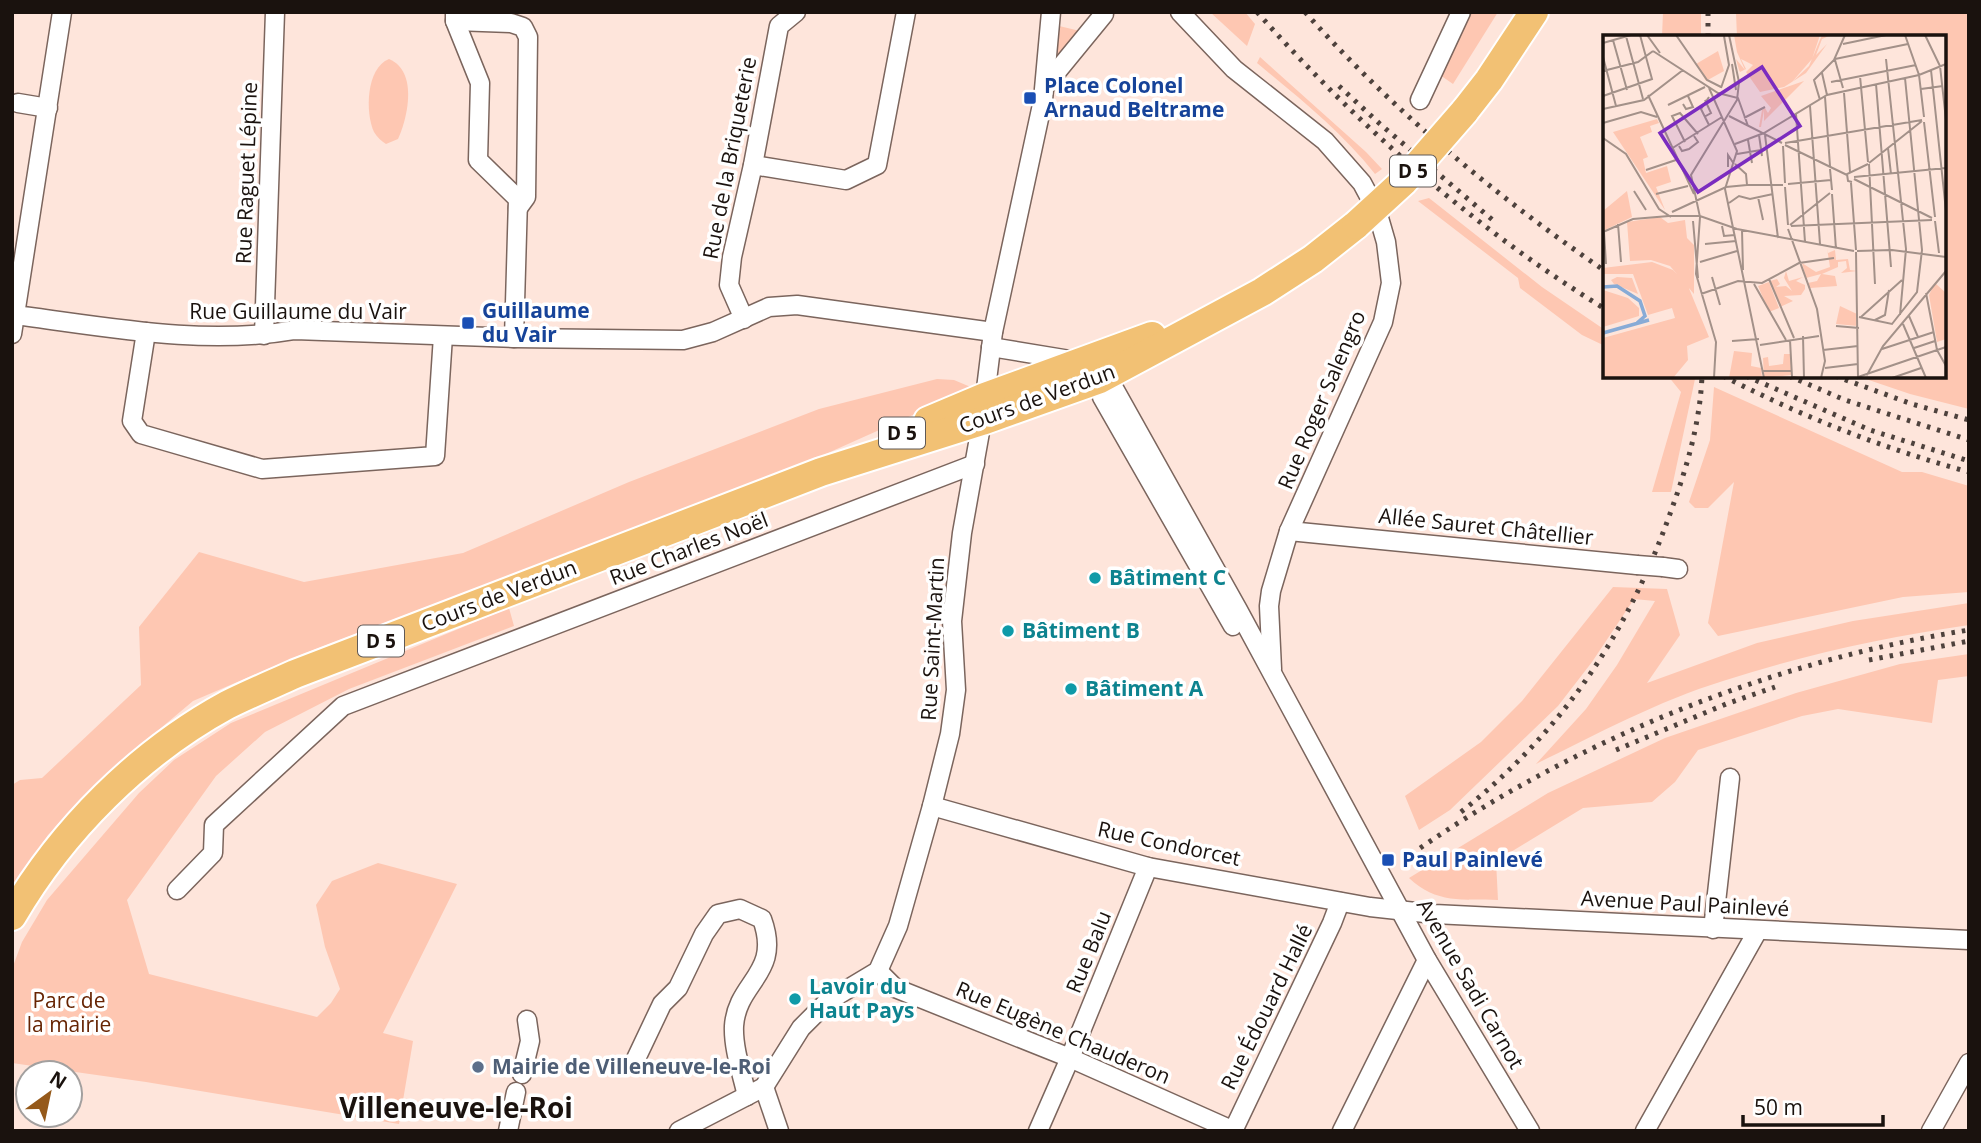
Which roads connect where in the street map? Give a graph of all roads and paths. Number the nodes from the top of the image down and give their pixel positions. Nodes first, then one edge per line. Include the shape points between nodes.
1 (62, 12) edge
2 (275, 12) edge
3 (796, 12) edge
4 (906, 12) edge
5 (1051, 12) edge
6 (1180, 12) edge
7 (1461, 12) edge
8 (1534, 12) edge
9 (1105, 13) edge
10 (455, 17) edge
11 (1045, 86) junction
12 (1420, 100) dead end
13 (18, 103) dead end
14 (48, 108) junction
15 (753, 165) junction
16 (518, 208) junction
17 (1243, 302) junction
18 (15, 315) junction
19 (744, 318) junction
20 (146, 332) junction
21 (12, 334) edge
22 (264, 335) junction
23 (443, 336) junction
24 (514, 338) junction
25 (992, 340) junction
26 (1095, 380) junction
27 (983, 409) junction
28 (975, 464) junction
29 (1289, 531) junction
30 (1670, 568) dead end
31 (1269, 606) junction
32 (1230, 608) junction
33 (1272, 676) junction
34 (1730, 778) dead end
35 (932, 806) junction
36 (1148, 867) junction
37 (177, 890) dead end
38 (1339, 901) junction
39 (1399, 909) junction
40 (12, 916) edge
41 (1713, 929) junction
42 (1758, 930) junction
43 (1969, 940) edge
44 (1427, 960) junction
45 (878, 971) junction
46 (527, 1020) dead end
47 (1070, 1058) junction
48 (634, 1063) dead end
49 (1969, 1063) edge
50 (522, 1074) dead end
51 (764, 1087) junction
52 (516, 1092) dead end
53 (747, 1096) junction
54 (508, 1131) edge
55 (679, 1131) edge
56 (779, 1131) edge
57 (1038, 1131) edge
58 (1234, 1131) edge
59 (1342, 1131) edge
60 (1531, 1131) edge
61 (1645, 1131) edge
62 (1931, 1131) edge

1 - 14 street
2 - 22 street, Rue Raguet Lépine
3 - 15 street, Rue de la Briqueterie via 779,26
4 - 15 street via 877,165 846,180
5 - 11 street, Rue Saint-Martin
6 - 29 street, Rue Roger Salengro via 1234,69 1325,141 1362,183 1386,242 1391,283 1383,322
7 - 12 street
8 - 17 main road, Cours de Verdun / D 5, bridge via 1489,80 1403,182 1313,259
9 - 11 street, Rue Saint-Martin
10 - 16 street via 480,83 478,160 518,199
10 - 16 street via 510,23 523,27 528,37 526,197
11 - 25 street, Rue Saint-Martin
13 - 14 street
14 - 18 street
15 - 19 street, Rue de la Briqueterie via 729,285
16 - 24 street
17 - 26 main road, Cours de Verdun / D 5
17 - 26 main road, Cours de Verdun / D 5 via 1124,346
18 - 20 street, Rue Guillaume du Vair
18 - 21 street
19 - 24 street, Rue Guillaume du Vair via 683,340
19 - 25 street, Rue Guillaume du Vair via 769,307 797,305
20 - 22 street, Rue Guillaume du Vair via 228,338
20 - 23 street via 131,421 141,434 262,469 435,456
22 - 23 street, Rue Guillaume du Vair via 295,330
23 - 24 street, Rue Guillaume du Vair
25 - 26 street, Rue Guillaume du Vair
25 - 27 street, Rue Saint-Martin
26 - 27 main road, Cours de Verdun / D 5
26 - 32 street, Avenue Sadi Carnot
27 - 28 street, Rue Saint-Martin
27 - 40 main road, Cours de Verdun / D 5 via 295,674 227,706 148,758 113,790 54,852
28 - 35 street, Rue Saint-Martin via 952,621 956,690
28 - 37 street, Rue Charles Noël via 344,706 214,825 213,853
29 - 30 street, Allée Sauret Châtellier, bridge
29 - 31 street, Rue Roger Salengro
31 - 32 street
31 - 33 street, Rue Roger Salengro
32 - 33 street, Avenue Sadi Carnot
33 - 39 street, Avenue Sadi Carnot
34 - 41 street
35 - 36 street, Rue Condorcet
35 - 45 street, Rue Saint-Martin via 898,926
36 - 38 street, Rue Condorcet
36 - 47 street, Rue Balu
38 - 39 street, Rue Condorcet
38 - 58 street, Rue Édouard Hallé
39 - 41 street, Avenue Paul Painlevé
39 - 44 street, Avenue Sadi Carnot
41 - 42 street, Avenue Paul Painlevé
42 - 43 street, Avenue Paul Painlevé
42 - 61 street
44 - 59 street
44 - 60 street, Avenue Sadi Carnot
45 - 47 street, Rue Eugène Chauderon via 895,988
45 - 51 street via 828,1001 801,1028
46 - 50 street via 530,1041
47 - 57 street, Rue Balu
47 - 58 street, Rue Eugène Chauderon
48 - 53 street via 662,1004 678,988 704,934 718,914 740,909 762,919 769,949 738,1008 734,1027
49 - 62 street
51 - 53 street
51 - 56 street
52 - 54 street
53 - 55 street

